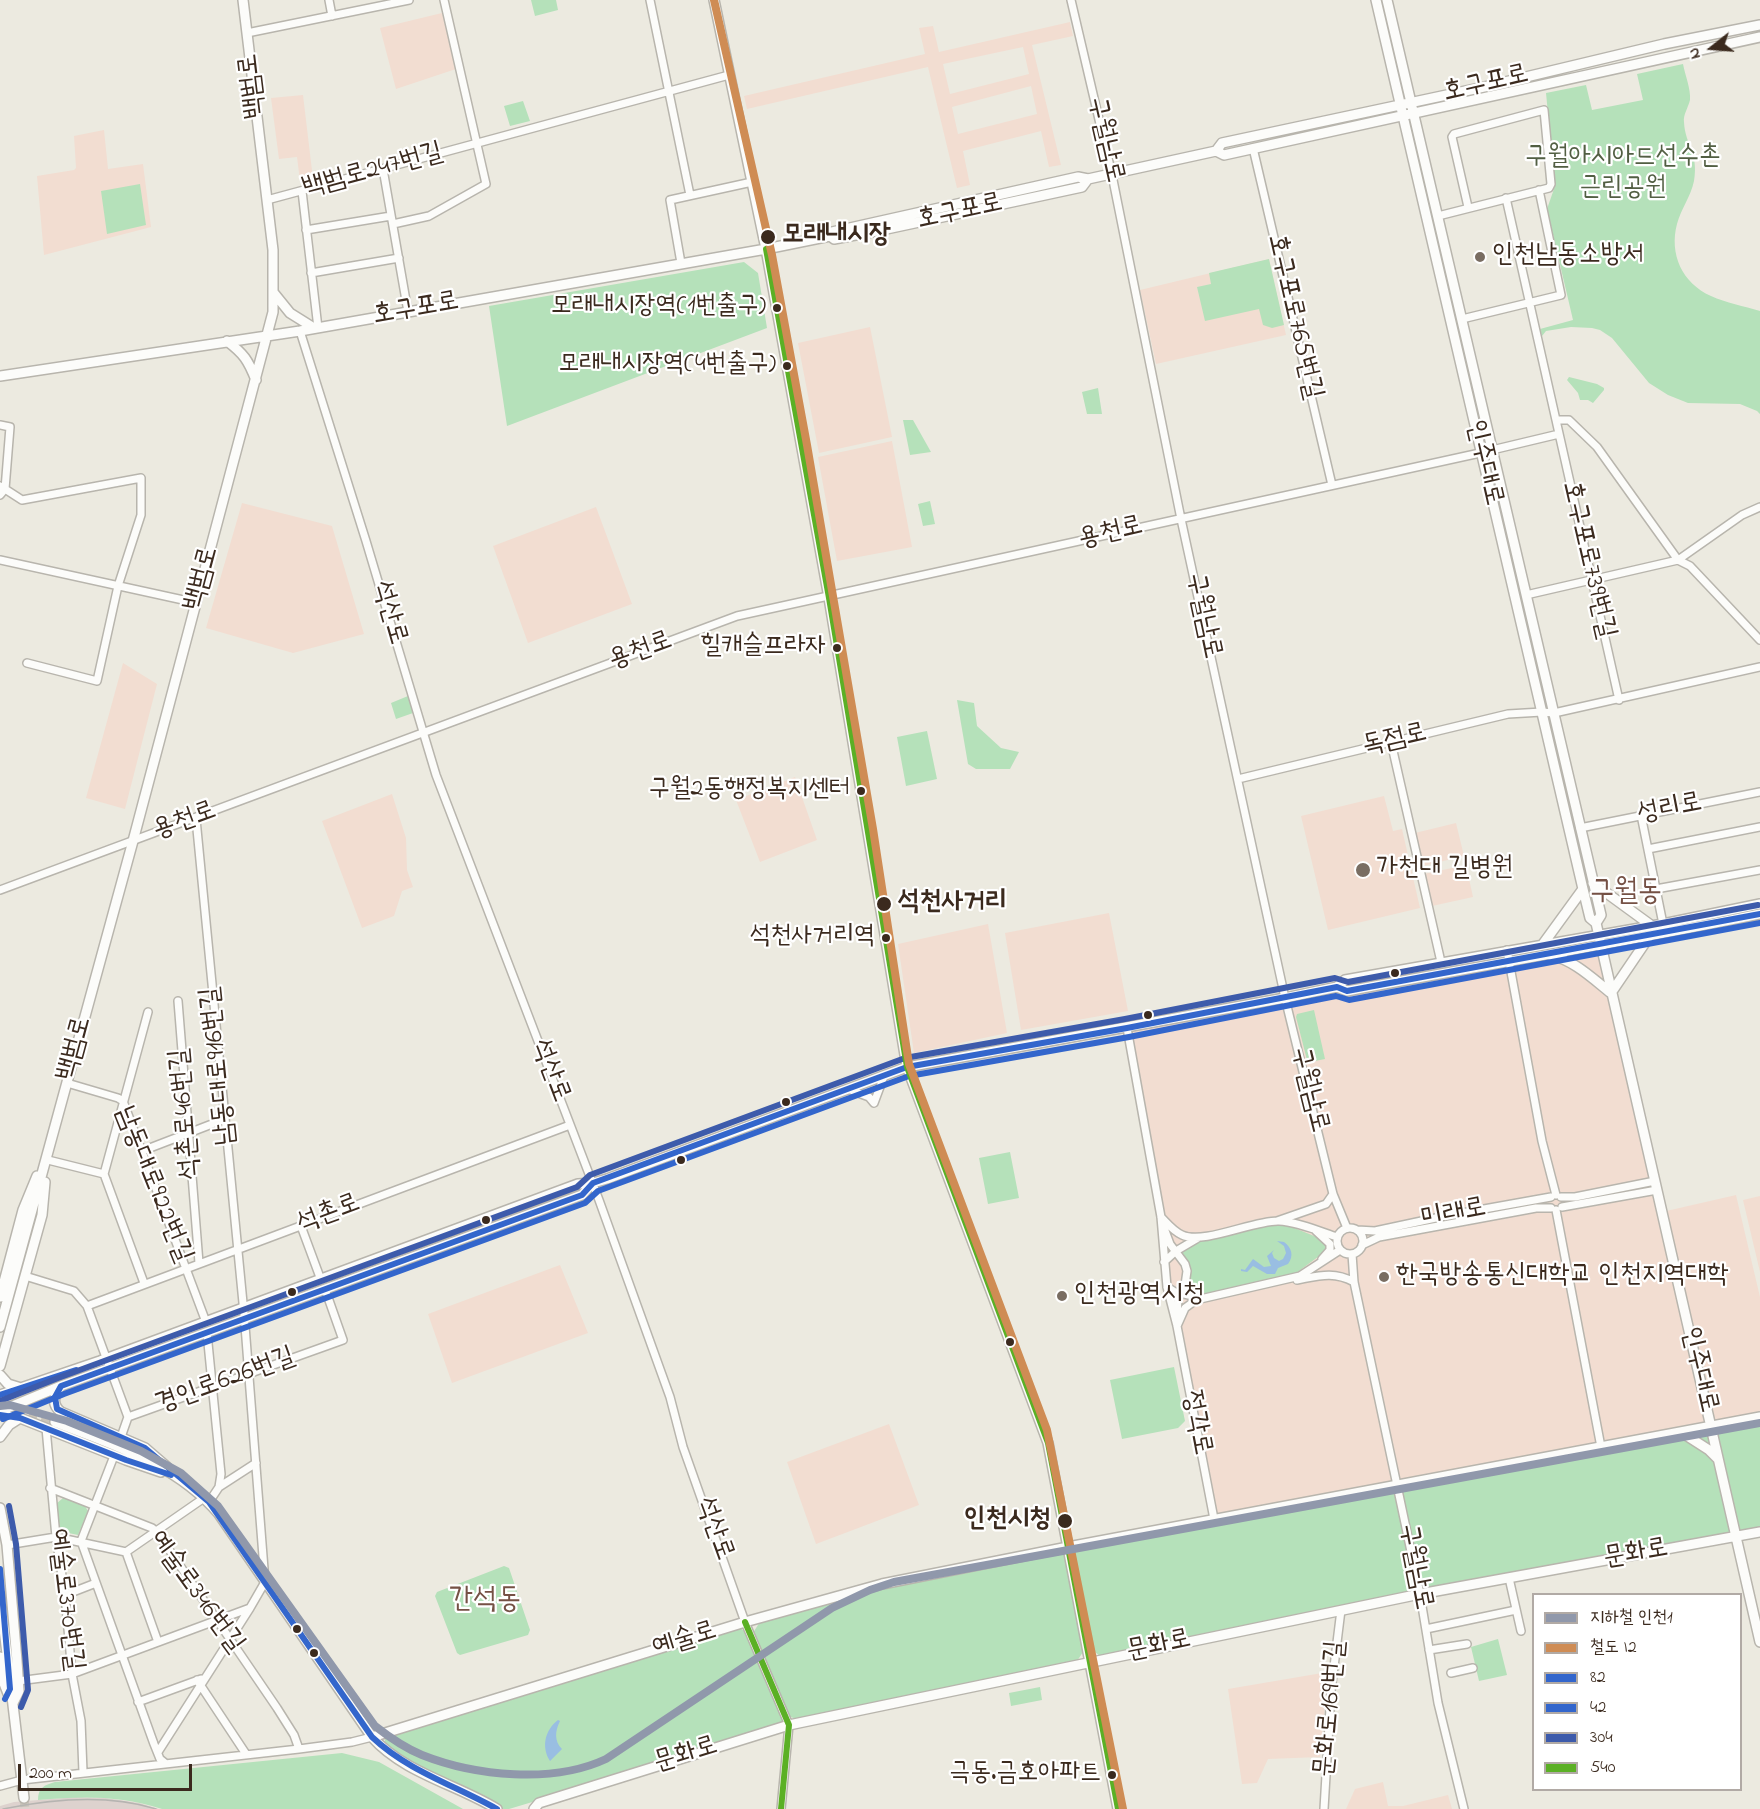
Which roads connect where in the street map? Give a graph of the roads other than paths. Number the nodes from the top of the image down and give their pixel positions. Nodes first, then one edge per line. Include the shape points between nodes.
1 (243, 0) edge
2 (328, 0) edge
3 (409, 0) edge
4 (444, 0) edge
5 (650, 0) edge
6 (714, 0) edge
7 (1071, 0) edge
8 (1376, 0) edge
9 (1387, 0) edge
10 (381, 3) edge
11 (332, 16) junction
12 (1760, 25) edge
13 (247, 33) junction
14 (1760, 37) edge
15 (729, 75) junction
16 (670, 91) junction
17 (1405, 103) junction
18 (1407, 114) junction
19 (478, 143) junction
20 (1253, 148) junction
21 (1216, 151) junction
22 (383, 169) junction
23 (1112, 175) junction
24 (752, 182) junction
25 (1539, 190) junction
26 (302, 191) junction
27 (690, 195) junction
28 (1506, 198) junction
29 (267, 200) junction
30 (1468, 207) junction
31 (391, 216) junction
32 (1438, 216) junction
33 (393, 224) junction
34 (306, 230) junction
35 (766, 249) junction
36 (399, 258) junction
37 (681, 263) junction
38 (311, 273) junction
39 (273, 292) junction
40 (1530, 303) junction
41 (408, 312) junction
42 (1462, 319) junction
43 (316, 328) junction
44 (300, 331) junction
45 (268, 334) junction
46 (226, 341) junction
47 (0, 376) edge
48 (256, 381) junction
49 (1556, 420) junction
50 (0, 425) edge
51 (1559, 434) junction
52 (1492, 450) junction
53 (1480, 453) junction
54 (1332, 485) junction
55 (2, 490) edge
56 (1760, 507) edge
57 (1181, 519) junction
58 (0, 560) edge
59 (1678, 560) junction
60 (1592, 579) junction
61 (118, 585) junction
62 (1526, 595) junction
63 (829, 598) junction
64 (197, 603) junction
65 (1760, 640) edge
66 (27, 663) dead end
67 (1760, 667) edge
68 (1619, 700) junction
69 (1542, 712) junction
70 (1554, 713) junction
71 (423, 734) junction
72 (1391, 742) junction
73 (1238, 779) junction
74 (1760, 792) edge
75 (1641, 815) junction
76 (196, 819) junction
77 (1760, 827) edge
78 (1580, 828) junction
79 (133, 841) junction
80 (1648, 849) junction
81 (1760, 870) edge
82 (1593, 883) junction
83 (1583, 889) junction
84 (1656, 889) junction
85 (0, 890) edge
86 (1760, 903) edge
87 (1760, 914) edge
88 (1596, 922) junction
89 (1663, 924) junction
90 (1652, 926) junction
91 (1649, 937) junction
92 (1600, 940) junction
93 (1544, 949) junction
94 (1508, 955) junction
95 (1441, 962) junction
96 (1337, 987) junction
97 (1611, 993) junction
98 (1285, 998) junction
99 (178, 1001) dead end
100 (148, 1012) dead end
101 (1127, 1028) junction
102 (907, 1068) junction
103 (884, 1076) junction
104 (67, 1083) junction
105 (848, 1089) junction
106 (123, 1101) junction
107 (225, 1119) junction
108 (570, 1125) junction
109 (189, 1133) junction
110 (49, 1149) junction
111 (142, 1151) junction
112 (48, 1160) junction
113 (104, 1174) junction
114 (593, 1183) junction
115 (1656, 1186) junction
116 (1333, 1194) junction
117 (1556, 1196) junction
118 (1556, 1208) junction
119 (1161, 1217) junction
120 (1277, 1221) junction
121 (301, 1226) junction
122 (1347, 1228) junction
123 (1314, 1229) junction
124 (1357, 1230) junction
125 (1201, 1237) junction
126 (1337, 1237) junction
127 (1362, 1245) junction
128 (238, 1250) junction
129 (1340, 1250) junction
130 (1176, 1251) junction
131 (1352, 1254) junction
132 (1164, 1262) junction
133 (199, 1263) junction
134 (1318, 1264) junction
135 (185, 1268) junction
136 (25, 1276) junction
137 (1288, 1279) junction
138 (1354, 1282) junction
139 (144, 1283) junction
140 (323, 1284) junction
141 (1167, 1287) junction
142 (1180, 1293) junction
143 (0, 1297) edge
144 (1204, 1298) junction
145 (87, 1306) junction
146 (244, 1314) junction
147 (206, 1322) junction
148 (1177, 1326) junction
149 (0, 1327) edge
150 (207, 1333) junction
151 (109, 1363) junction
152 (0, 1366) edge
153 (0, 1375) edge
154 (249, 1375) junction
155 (62, 1386) junction
156 (23, 1388) junction
157 (212, 1388) junction
158 (0, 1395) edge
159 (61, 1412) junction
160 (0, 1413) edge
161 (128, 1417) junction
162 (1760, 1417) edge
163 (20, 1418) junction
164 (1710, 1426) junction
165 (51, 1427) junction
166 (1681, 1431) junction
167 (0, 1437) edge
168 (121, 1437) junction
169 (1601, 1447) junction
170 (114, 1456) junction
171 (1718, 1459) junction
172 (256, 1463) junction
173 (178, 1477) junction
174 (1398, 1485) junction
175 (219, 1487) junction
176 (50, 1488) junction
177 (206, 1500) junction
178 (95, 1506) junction
179 (0, 1508) edge
180 (1214, 1519) junction
181 (155, 1531) junction
182 (1760, 1532) edge
183 (56, 1537) junction
184 (1736, 1537) junction
185 (81, 1541) junction
186 (7, 1545) junction
187 (1068, 1547) junction
188 (126, 1552) junction
189 (1509, 1578) junction
190 (265, 1582) junction
191 (96, 1583) junction
192 (1420, 1594) junction
193 (0, 1595) edge
194 (65, 1595) junction
195 (250, 1608) junction
196 (1341, 1610) junction
197 (1516, 1610) junction
198 (218, 1620) junction
199 (745, 1622) junction
200 (1426, 1629) junction
201 (1521, 1631) dead end
202 (230, 1639) junction
203 (158, 1642) junction
204 (1760, 1642) edge
205 (1467, 1644) dead end
206 (1429, 1650) junction
207 (0, 1657) edge
208 (122, 1657) junction
209 (1090, 1662) junction
210 (1473, 1668) dead end
211 (1451, 1673) dead end
212 (72, 1674) junction
213 (18, 1681) junction
214 (198, 1683) junction
215 (138, 1702) junction
216 (13, 1703) junction
217 (789, 1725) junction
218 (372, 1737) junction
219 (299, 1749) junction
220 (158, 1751) junction
221 (246, 1754) junction
222 (165, 1763) junction
223 (151, 1765) junction
224 (83, 1772) junction
225 (22, 1780) junction
226 (0, 1786) edge
227 (24, 1798) tunnel mouth
228 (497, 1809) edge
229 (534, 1809) edge
230 (781, 1809) edge
231 (1118, 1809) edge
232 (1324, 1809) edge
233 (1464, 1809) edge

1 - 13 main road, 백범로
2 - 11 street
3 - 10 street
4 - 19 street, 백범로247번길
5 - 16 street
6 - 15 main road
7 - 23 street, 구월남로
8 - 17 main road, 인주대로
9 - 17 main road, 인주대로
10 - 11 street
11 - 13 street
12 - 17 main road, 호구포로
13 - 29 main road, 백범로
14 - 18 main road, 호구포로
15 - 16 street, 백범로247번길
15 - 24 main road
16 - 19 street, 백범로247번길
16 - 27 street
17 - 18 main road, 인주대로
17 - 21 main road, 호구포로 via 1222,143
18 - 20 main road, 호구포로
18 - 32 main road, 인주대로
18 - 53 main road, 인주대로
19 - 22 street, 백범로247번길
19 - 33 street, 백범로247번길 via 486,184 429,216
20 - 21 main road, 호구포로 via 1224,155
20 - 54 street, 호구포로765번길
21 - 23 main road, 호구포로
22 - 26 street, 백범로247번길
22 - 31 street
23 - 35 main road, 호구포로 via 1078,177
23 - 57 street, 구월남로
24 - 27 street
24 - 35 main road
25 - 28 street
25 - 30 street via 1551,184 1544,110 1452,137
25 - 40 street via 1561,295
26 - 29 street, 백범로247번길
26 - 34 street
27 - 37 street via 670,200
28 - 30 street
28 - 40 street, 호구포로739번길
29 - 39 main road, 백범로
30 - 32 street
31 - 33 street
31 - 34 street
32 - 42 main road, 인주대로
33 - 36 street
34 - 38 street
35 - 37 main road, 호구포로
35 - 63 main road
36 - 38 street
36 - 41 street
37 - 41 main road, 호구포로
38 - 43 street
39 - 43 main road via 290,313
39 - 45 main road, 백범로
40 - 42 street
40 - 49 street, 호구포로739번길
41 - 43 main road, 호구포로
42 - 52 main road, 인주대로
43 - 44 main road, 호구포로
44 - 45 main road, 호구포로
44 - 71 street, 석산로
45 - 46 main road, 호구포로
45 - 48 main road, 백범로
46 - 47 main road, 호구포로
46 - 48 main road via 244,356
48 - 64 main road, 백범로
49 - 51 street, 호구포로739번길
49 - 59 street, 호구포로739번길 via 1569,420 1585,434
50 - 55 street via 10,427
51 - 52 street
51 - 60 street, 호구포로739번길
52 - 62 main road, 인주대로
53 - 54 street, 용천로
53 - 69 main road, 인주대로
54 - 57 street, 용천로
55 - 61 street via 22,500 141,478 141,515
56 - 59 street via 1742,515
57 - 63 street, 용천로
57 - 73 street, 구월남로
58 - 61 street
59 - 60 street
59 - 65 street, 호구포로739번길 via 1690,566
60 - 62 street
60 - 68 street, 호구포로739번길
61 - 64 street
61 - 66 street via 97,681
62 - 70 main road, 인주대로
63 - 71 street, 용천로 via 737,616
63 - 102 main road
64 - 79 main road, 백범로
67 - 68 street, 독점로
68 - 70 street, 독점로
69 - 70 street, 독점로
69 - 72 street, 독점로 via 1508,714
69 - 83 main road, 인주대로
70 - 78 main road, 인주대로
71 - 76 street, 용천로
71 - 108 street, 석산로 via 435,776
72 - 73 street, 독점로
72 - 95 street
73 - 98 street, 구월남로
74 - 75 street, 성리로
75 - 78 street, 성리로
75 - 80 street
76 - 79 street, 용천로
76 - 107 street, 남동대로916번길
77 - 80 street
78 - 82 main road, 인주대로
79 - 85 street, 용천로
79 - 104 main road, 백범로
80 - 84 street
81 - 84 street
82 - 88 main road, 인주대로 via 1601,915
82 - 90 main road
83 - 88 main road, 인주대로 via 1590,918
83 - 93 main road
84 - 89 street
86 - 89 main road
87 - 91 main road
88 - 92 main road, 인주대로
89 - 90 main road
90 - 92 main road
91 - 92 main road
91 - 97 main road
92 - 93 main road
92 - 97 main road, 인주대로
93 - 94 main road
93 - 97 main road
94 - 95 main road
94 - 96 main road via 1347,991
94 - 117 street
95 - 96 main road via 1345,980
96 - 98 main road
97 - 115 main road, 인주대로
98 - 101 main road
98 - 116 street, 구월남로
99 - 109 street, 석촌로46번길
100 - 106 street
101 - 102 main road
101 - 119 street
102 - 103 main road
102 - 187 main road via 1040,1418
103 - 105 main road
103 - 105 street via 874,1103
104 - 106 street, 남동대로922번길
104 - 110 main road, 백범로
105 - 114 main road
106 - 111 street, 남동대로922번길
106 - 113 street
107 - 109 street
107 - 128 street, 남동대로916번길
108 - 114 street, 석산로
108 - 121 street, 석촌로
109 - 111 street
109 - 133 street, 석촌로46번길
110 - 112 main road, 백범로
110 - 143 main road, 백범로 via 22,1210
110 - 149 main road, 백범로
111 - 135 street, 남동대로922번길
112 - 113 street
112 - 136 main road, 백범로 via 42,1215
113 - 139 street
114 - 140 main road via 582,1195
114 - 199 street, 석산로
115 - 117 street, 미래로
115 - 118 street, 미래로
115 - 164 main road, 인주대로
116 - 120 street via 1326,1204
116 - 122 street, 구월남로
117 - 118 street via 1549,1202
117 - 118 street via 1564,1202
117 - 124 street, 미래로 via 1375,1231
118 - 127 street, 미래로 via 1536,1208 1379,1237
118 - 169 street
119 - 125 street via 1182,1235
119 - 130 street, 정각로
119 - 132 street, 정각로
120 - 123 street
120 - 125 street
121 - 128 street, 석촌로
121 - 140 street
122 - 124 street
122 - 126 street
123 - 126 street
123 - 134 street via 1330,1244 1330,1250
124 - 127 street via 1362,1235
125 - 130 street
126 - 129 street
127 - 131 street
128 - 133 street, 석촌로
128 - 146 street, 남동대로916번길
129 - 131 street
129 - 134 street
130 - 132 street
130 - 142 street, 정각로 via 1187,1270
131 - 138 street, 구월남로
132 - 141 street, 정각로
133 - 135 street, 석촌로
134 - 137 street
135 - 139 street, 석촌로
135 - 147 street, 남동대로922번길
136 - 145 street via 74,1291
136 - 152 main road, 백범로
137 - 138 street via 1329,1274
137 - 144 street
138 - 174 street, 구월남로
139 - 145 street, 석촌로
140 - 146 main road
140 - 154 street, 경인로626번길 via 343,1340
141 - 142 street
141 - 148 street, 정각로
142 - 144 street
142 - 148 street, 정각로
144 - 148 street via 1190,1304
145 - 151 street
146 - 147 main road
146 - 150 main road
146 - 154 street, 남동대로916번길
147 - 151 main road
148 - 180 street, 정각로
150 - 151 main road
150 - 157 street
151 - 155 main road
151 - 156 main road
151 - 161 street
153 - 156 main road via 8,1384
154 - 157 street, 경인로626번길
154 - 172 street, 남동대로916번길
155 - 159 main road via 55,1397
155 - 160 main road
156 - 158 main road
157 - 161 street, 경인로626번길
157 - 175 street
159 - 165 main road via 52,1416
159 - 168 main road
160 - 163 main road
161 - 168 street, 경인로626번길
162 - 164 main road, 예술로
163 - 165 main road
163 - 167 main road
164 - 166 main road, 예술로
164 - 171 main road, 인주대로
165 - 170 main road
165 - 173 main road via 130,1452
165 - 176 street, 예술로370번길
166 - 169 main road, 예술로
166 - 171 main road
168 - 173 main road via 145,1448
169 - 174 main road, 예술로
170 - 173 main road
170 - 178 street
171 - 184 main road, 인주대로
172 - 175 street
172 - 190 street, 남동대로916번길
173 - 177 main road
174 - 180 main road, 예술로
174 - 192 street, 구월남로
175 - 177 street
176 - 178 street, 예술로346번길
176 - 183 street, 예술로370번길
177 - 181 street
177 - 190 main road
178 - 181 street, 예술로346번길
178 - 185 street
179 - 186 main road
180 - 187 main road, 예술로
181 - 188 street
181 - 198 street, 예술로346번길
182 - 184 main road, 문화로
183 - 185 street
183 - 186 street
183 - 194 street, 예술로370번길
184 - 189 main road, 문화로
184 - 204 main road, 인주대로
185 - 188 street
185 - 191 street
186 - 213 main road
187 - 199 main road, 예술로 via 882,1584
187 - 209 main road
188 - 203 street
189 - 192 main road, 문화로
189 - 197 street
190 - 195 street
190 - 218 main road
191 - 194 street
191 - 208 street
192 - 196 main road, 문화로
192 - 200 street, 구월남로
193 - 216 main road
194 - 212 street, 예술로370번길
195 - 198 street
195 - 202 street
196 - 209 main road, 문화로
196 - 232 street, 문화로169번길 via 1331,1691
197 - 200 street
197 - 201 street
198 - 202 street, 예술로346번길
198 - 203 street
199 - 217 street, 석산로
199 - 218 main road, 예술로
200 - 206 street, 구월남로
202 - 214 street
202 - 219 street, 예술로346번길 via 294,1735
203 - 208 street
205 - 206 street
206 - 233 street, 구월남로
207 - 216 main road via 6,1691
208 - 212 street
208 - 215 street
209 - 217 main road, 문화로
209 - 231 main road
210 - 211 street
212 - 213 street
212 - 224 street, 예술로370번길 via 81,1721
213 - 216 main road via 19,1691
214 - 215 street
214 - 220 street
214 - 221 street
215 - 220 street
216 - 225 main road
217 - 229 main road, 문화로 via 593,1785 539,1803
217 - 230 street, 석산로
218 - 219 street, 예술로
218 - 228 main road via 388,1753
219 - 221 street, 예술로
220 - 222 street
220 - 223 street
221 - 222 street, 예술로
222 - 223 street, 예술로
223 - 224 street, 예술로
224 - 225 street, 예술로
225 - 226 street, 예술로
225 - 227 main road

